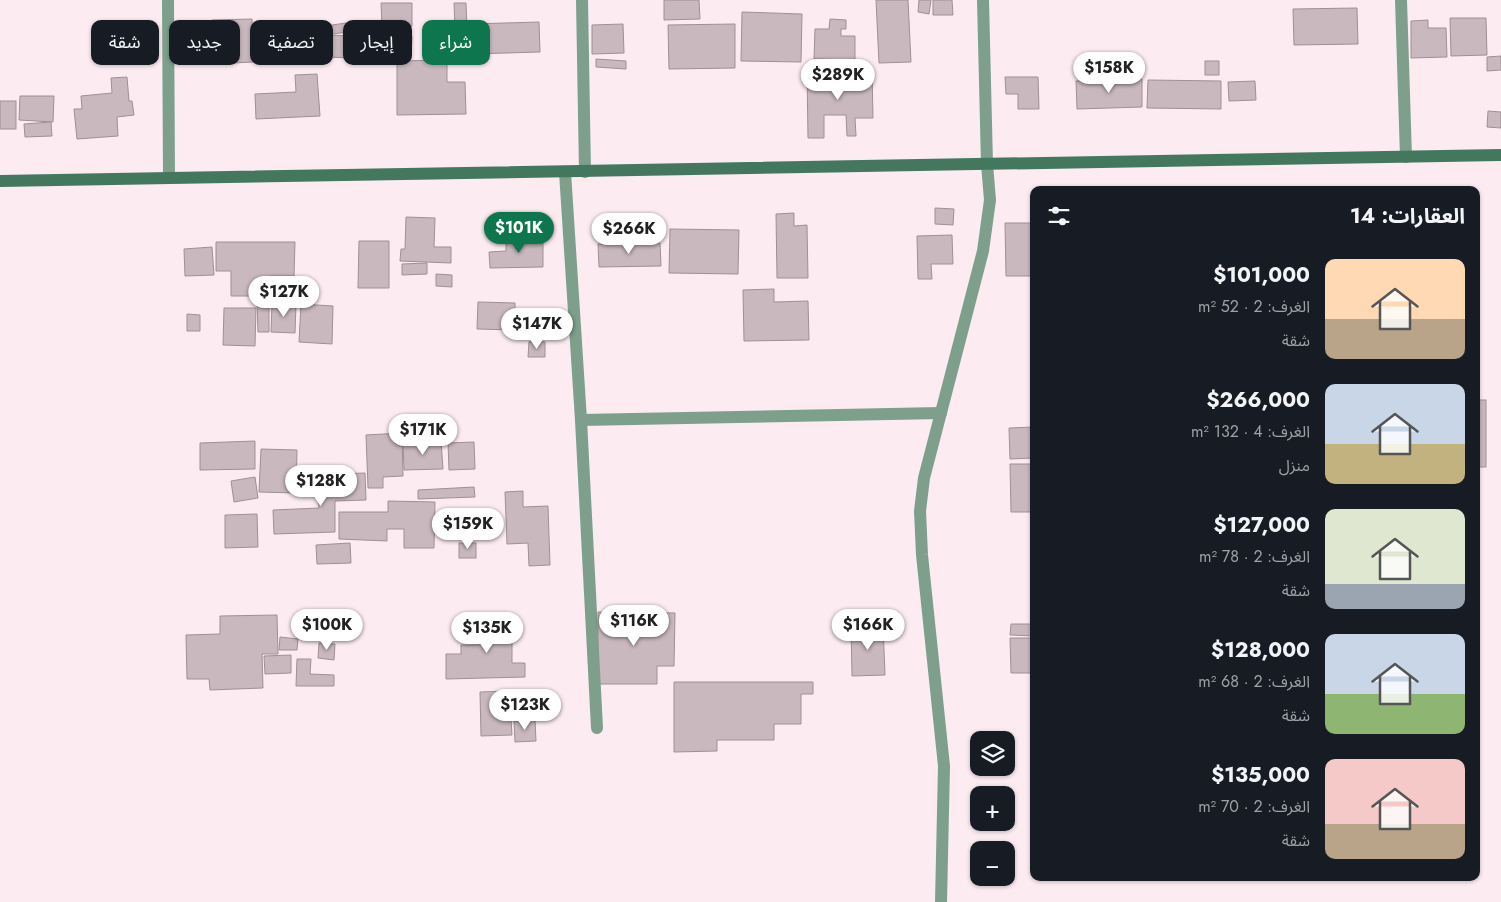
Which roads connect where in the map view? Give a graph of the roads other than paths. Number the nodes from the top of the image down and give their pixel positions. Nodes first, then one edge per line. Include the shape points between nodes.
1 (168, 0) edge
2 (582, 0) edge
3 (983, 0) edge
4 (1401, 0) edge
5 (1501, 155) edge
6 (1406, 157) junction
7 (987, 164) junction
8 (565, 172) junction
9 (585, 172) junction
10 (169, 178) junction
11 (0, 181) edge
12 (941, 413) junction
13 (581, 420) junction
14 (597, 728) dead end
15 (942, 902) edge

1 - 10 street
2 - 9 street
3 - 7 street
4 - 6 street
5 - 6 street
6 - 7 street
7 - 9 street
7 - 12 street via 990,200 983,251
8 - 9 street
8 - 10 street
8 - 13 street
10 - 11 street
12 - 13 street
12 - 15 street via 924,478 920,511 944,766
13 - 14 street

